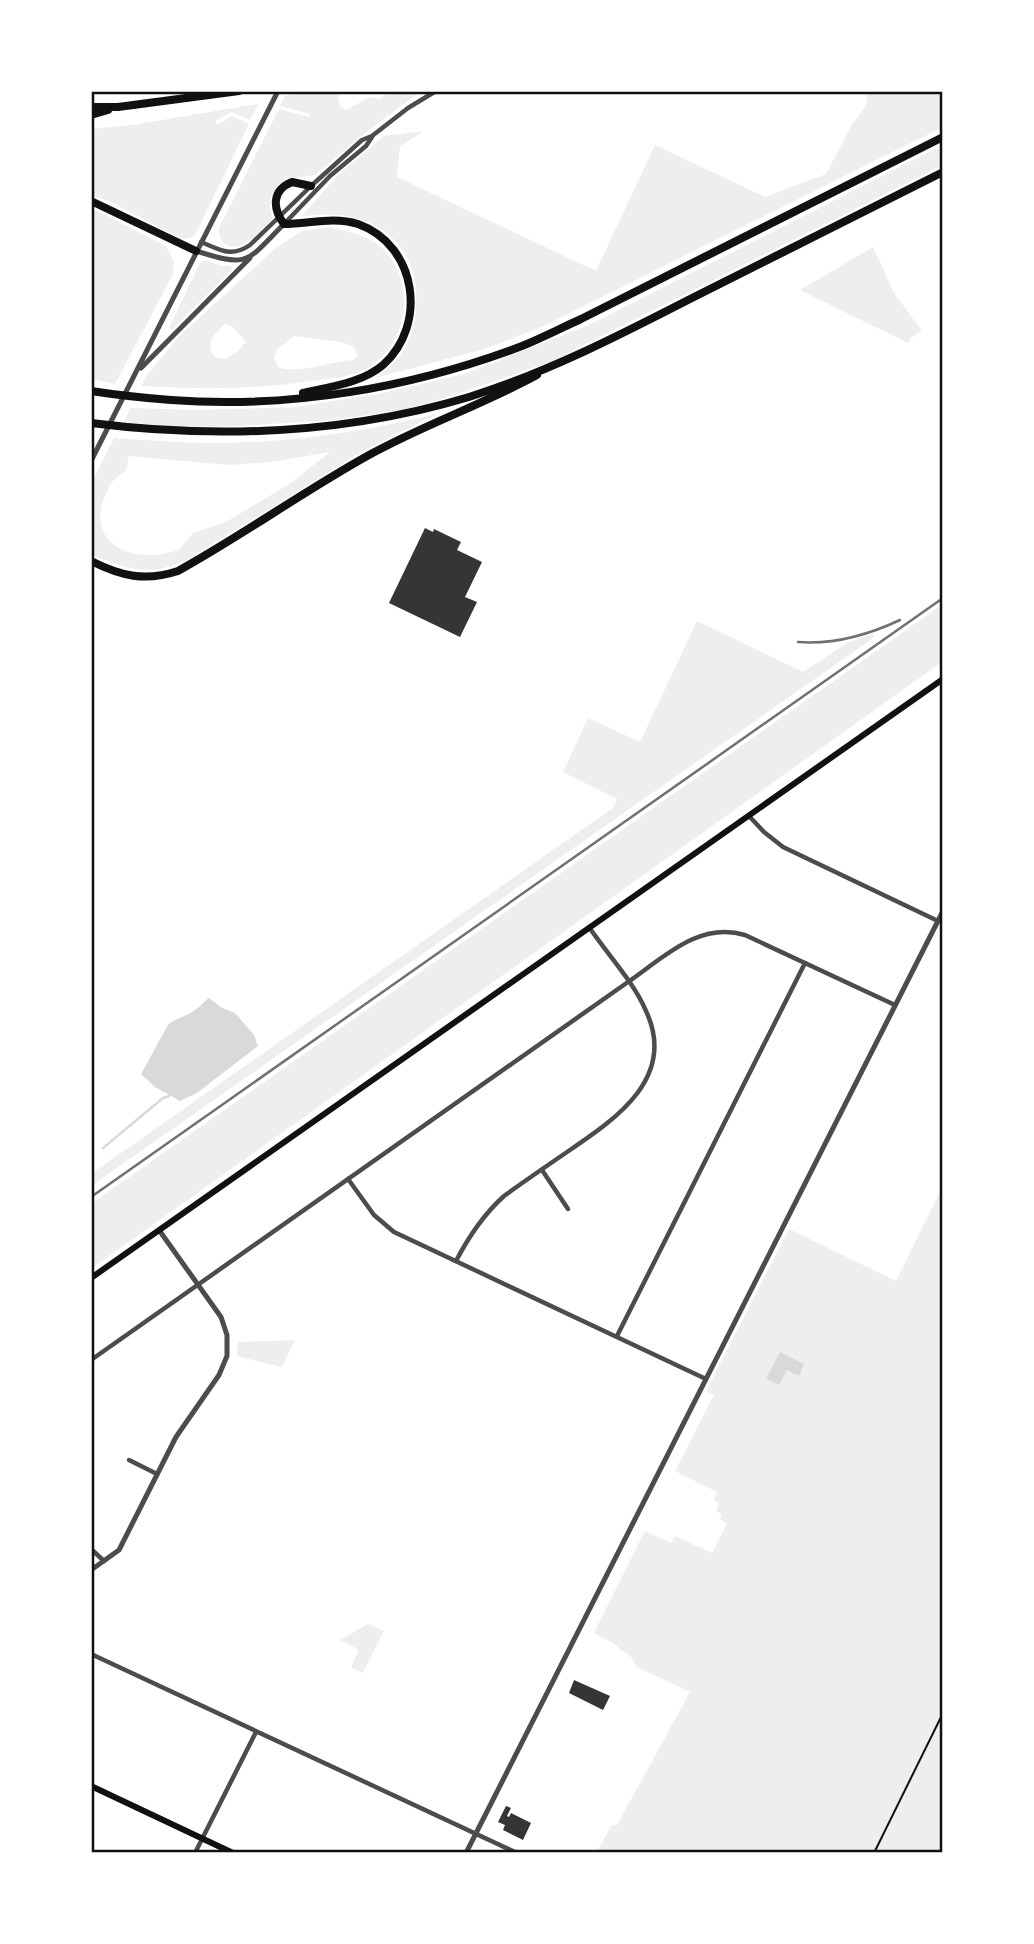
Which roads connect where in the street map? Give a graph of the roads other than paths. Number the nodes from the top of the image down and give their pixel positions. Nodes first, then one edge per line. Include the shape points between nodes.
1 (239, 91) edge
2 (278, 91) edge
3 (436, 91) edge
4 (91, 107) edge
5 (118, 107) junction
6 (91, 116) edge
7 (372, 136) junction
8 (943, 137) edge
9 (943, 172) edge
10 (311, 186) junction
11 (91, 201) edge
12 (282, 221) junction
13 (201, 242) junction
14 (196, 251) junction
15 (250, 258) junction
16 (566, 360) junction
17 (136, 373) junction
18 (91, 391) edge
19 (273, 400) junction
20 (91, 423) edge
21 (91, 461) edge
22 (91, 561) edge
23 (943, 679) edge
24 (749, 815) junction
25 (943, 911) edge
26 (938, 921) junction
27 (589, 927) junction
28 (805, 963) junction
29 (628, 982) junction
30 (895, 1005) junction
31 (542, 1170) junction
32 (348, 1179) junction
33 (568, 1209) dead end
34 (159, 1230) junction
35 (456, 1261) junction
36 (91, 1278) edge
37 (198, 1284) junction
38 (617, 1336) junction
39 (91, 1360) edge
40 (706, 1379) junction
41 (129, 1460) dead end
42 (157, 1474) junction
43 (91, 1549) edge
44 (104, 1561) junction
45 (91, 1570) edge
46 (91, 1654) edge
47 (256, 1732) junction
48 (91, 1786) edge
49 (476, 1833) junction
50 (202, 1839) junction
51 (195, 1853) edge
52 (233, 1853) edge
53 (466, 1853) edge
54 (517, 1853) edge

1 - 5 highway
2 - 13 street
3 - 7 street
4 - 5 highway
5 - 6 highway
7 - 10 street
7 - 12 street
8 - 19 highway via 524,345 386,386
9 - 16 highway
10 - 12 street
10 - 12 highway via 299,181 281,188 275,205
11 - 14 highway
12 - 13 street via 234,254
12 - 15 street
12 - 19 highway via 338,220 375,233 389,245 407,274 411,317 395,352 369,375
13 - 14 street
14 - 15 street via 227,261
14 - 17 street
15 - 17 street
16 - 20 highway via 470,397 350,424 223,433
16 - 22 highway via 369,455 178,571 141,578
17 - 21 street
18 - 19 highway via 172,400
23 - 24 main road
24 - 26 street via 783,847
24 - 27 main road
25 - 26 street
26 - 30 street
27 - 29 street
27 - 34 main road
28 - 29 street via 745,935 720,932 688,941
28 - 30 street
28 - 38 street
29 - 31 street via 653,1031 654,1054 648,1076 614,1118
29 - 32 street
30 - 40 street
31 - 33 street
31 - 35 street via 491,1209
32 - 35 street via 386,1226
32 - 37 street
34 - 36 main road
34 - 37 street
35 - 38 street
37 - 39 street
37 - 42 street via 223,1322 226,1356 219,1375 182,1427
38 - 40 street
40 - 49 street
41 - 42 street
42 - 44 street via 119,1550
43 - 44 street
44 - 45 street
46 - 47 street
47 - 49 street
47 - 50 street
48 - 50 main road
49 - 53 street
49 - 54 street
50 - 51 street
50 - 52 main road

